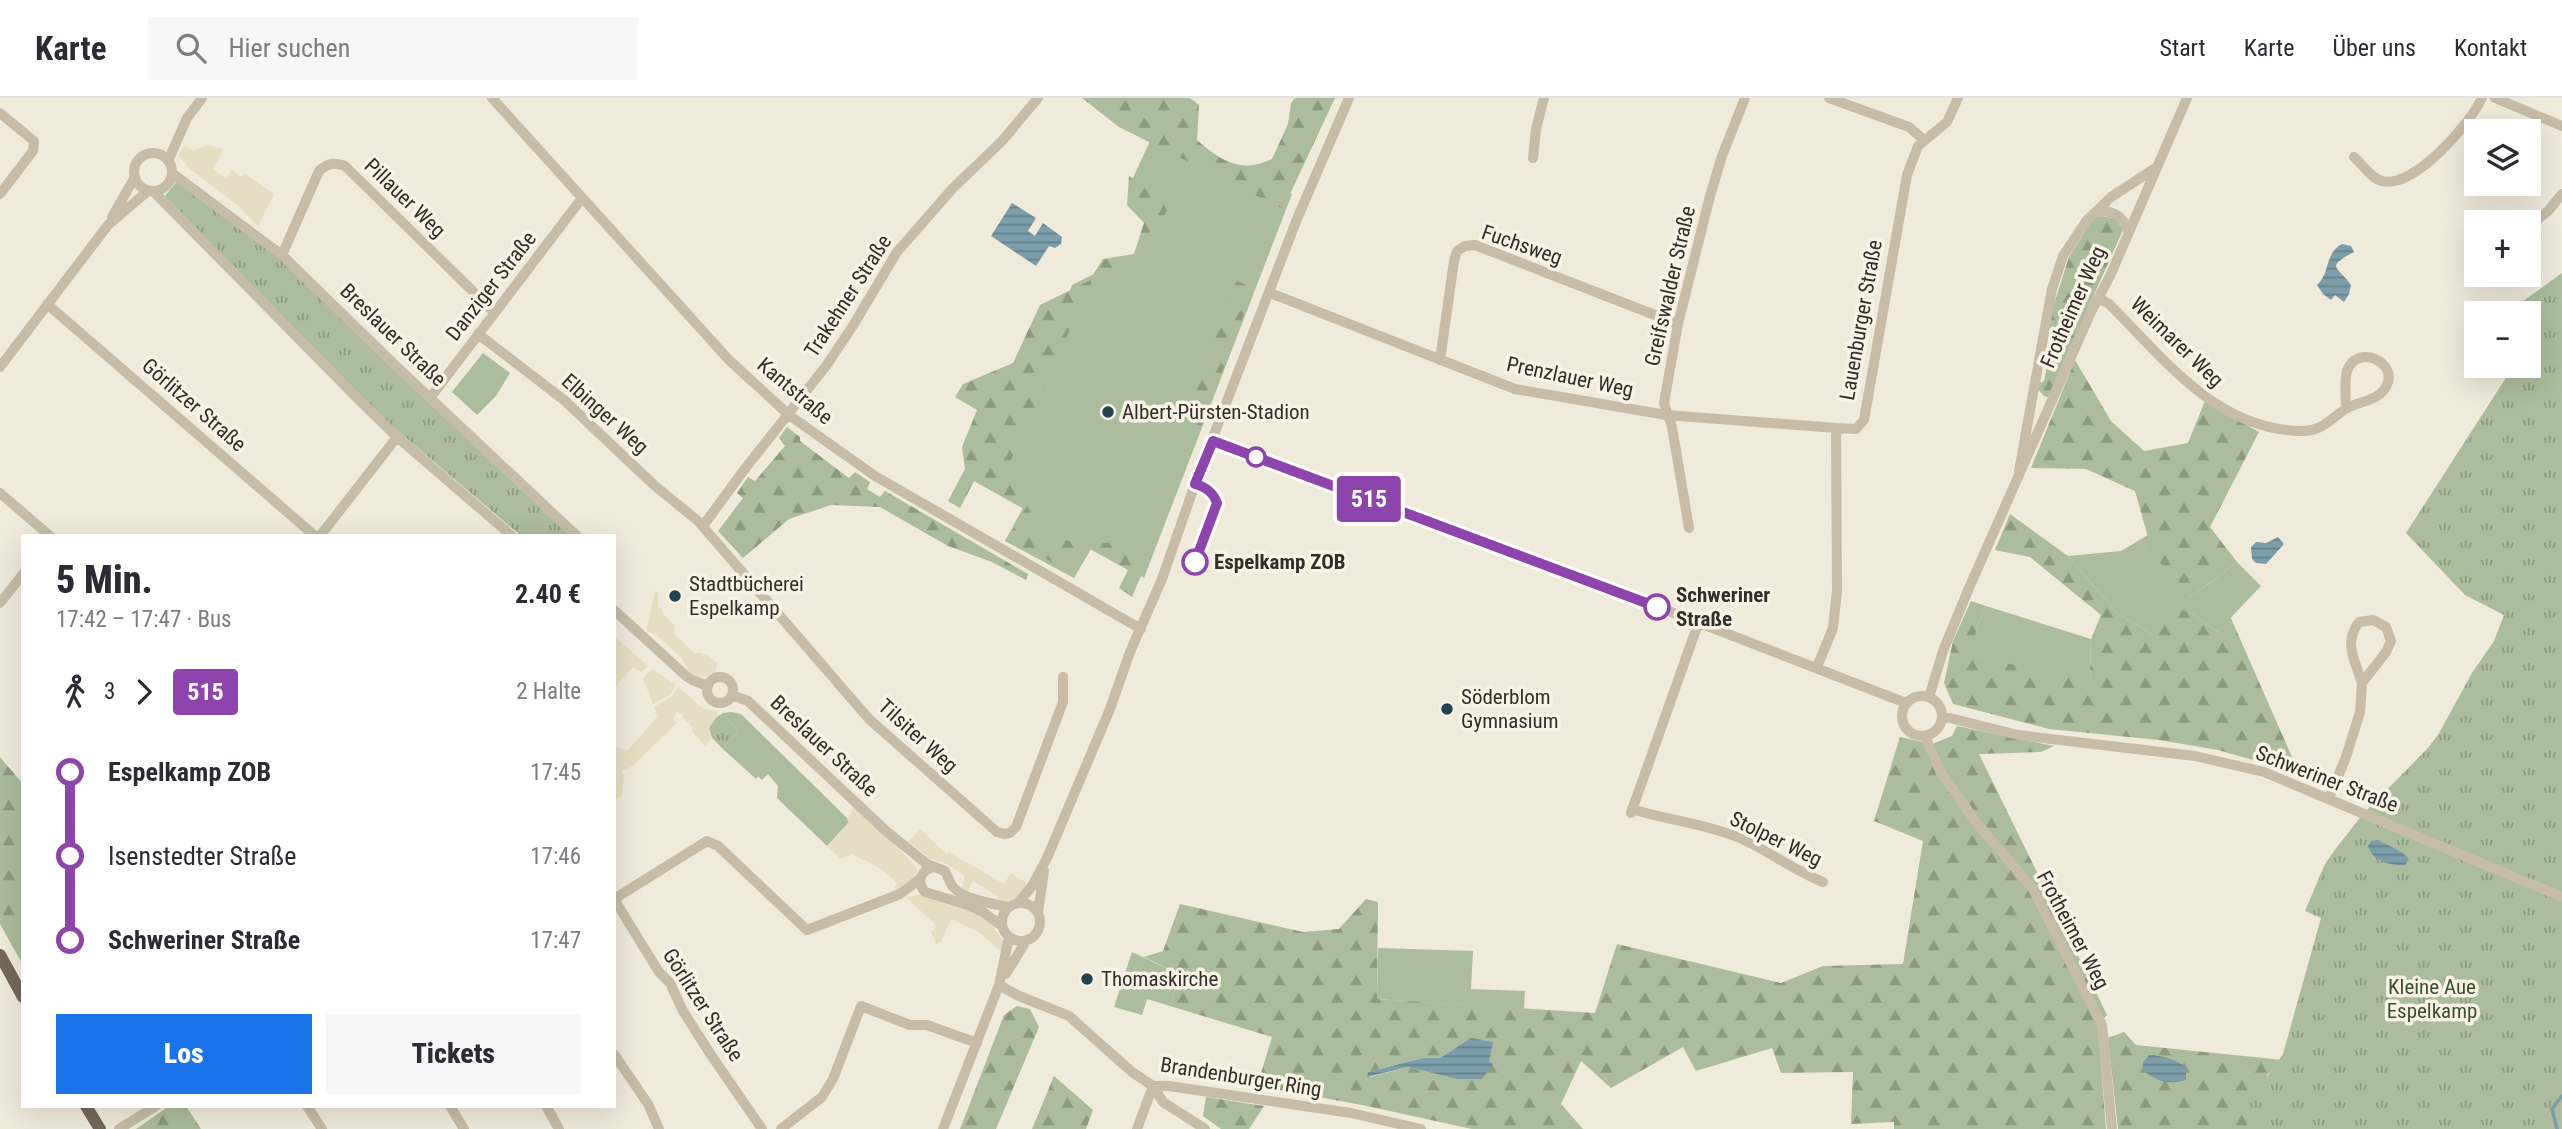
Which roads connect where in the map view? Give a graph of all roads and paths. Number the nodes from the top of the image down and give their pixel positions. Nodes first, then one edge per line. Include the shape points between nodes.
1 (202, 98) edge
2 (492, 98) edge
3 (1038, 98) edge
4 (1349, 98) edge
5 (1545, 98) edge
6 (1745, 98) edge
7 (1829, 98) edge
8 (1958, 98) edge
9 (2187, 98) edge
10 (2482, 98) edge
11 (2495, 98) edge
12 (0, 113) edge
13 (2562, 126) edge
14 (1924, 141) junction
15 (2354, 157) dead end
16 (1533, 158) dead end
17 (168, 161) junction
18 (2155, 168) junction
19 (172, 173) junction
20 (135, 177) junction
21 (150, 191) junction
22 (0, 194) edge
23 (2562, 194) edge
24 (582, 198) junction
25 (2094, 214) junction
26 (2541, 217) edge
27 (108, 225) junction
28 (2128, 231) junction
29 (282, 255) junction
30 (1270, 293) junction
31 (2099, 299) junction
32 (47, 304) junction
33 (494, 312) junction
34 (1678, 324) junction
35 (478, 334) junction
36 (1440, 360) junction
37 (0, 367) edge
38 (2032, 392) junction
39 (430, 398) junction
40 (2054, 398) junction
41 (2346, 408) junction
42 (789, 415) junction
43 (1666, 415) junction
44 (1836, 428) junction
45 (397, 437) junction
46 (1213, 441) junction
47 (2018, 477) junction
48 (0, 493) edge
49 (703, 526) junction
50 (1689, 528) dead end
51 (48, 534) edge
52 (316, 534) edge
53 (320, 534) edge
54 (510, 534) edge
55 (575, 534) edge
56 (21, 577) edge
57 (0, 603) edge
58 (616, 612) edge
59 (1698, 624) junction
60 (1141, 629) junction
61 (1817, 667) junction
62 (1063, 677) dead end
63 (2362, 683) junction
64 (708, 686) junction
65 (732, 695) junction
66 (1928, 697) junction
67 (1906, 704) junction
68 (1942, 716) junction
69 (1925, 736) junction
70 (2329, 798) junction
71 (886, 831) junction
72 (1047, 858) junction
73 (934, 866) junction
74 (921, 877) junction
75 (950, 881) junction
76 (1823, 882) dead end
77 (925, 892) junction
78 (900, 894) junction
79 (940, 895) junction
80 (2562, 897) edge
81 (616, 898) edge
82 (616, 902) edge
83 (1014, 905) junction
84 (1038, 912) junction
85 (1002, 926) junction
86 (1009, 937) junction
87 (1026, 941) junction
88 (0, 955) edge
89 (999, 985) junction
90 (21, 993) edge
91 (977, 1043) junction
92 (616, 1057) edge
93 (1153, 1086) junction
94 (87, 1108) edge
95 (153, 1108) edge
96 (308, 1108) edge
97 (451, 1108) edge
98 (547, 1108) edge
99 (100, 1129) edge
100 (119, 1129) edge
101 (322, 1129) edge
102 (464, 1129) edge
103 (559, 1129) edge
104 (659, 1129) edge
105 (761, 1129) edge
106 (781, 1129) edge
107 (943, 1129) edge
108 (1137, 1129) edge
109 (1205, 1129) edge
110 (1421, 1129) edge
111 (2112, 1129) edge

1 - 17 street via 187,118
2 - 24 street, Kantstraße
3 - 42 street, Trakehner Straße via 897,252 854,324
4 - 30 street
5 - 16 street
6 - 34 street, Greifswalder Straße via 1722,156
7 - 14 street via 1909,127
8 - 14 street, Lauenburger Straße via 1947,122
9 - 18 street, Frotheimer Weg
10 - 15 street via 2456,134 2405,178 2383,181
11 - 13 street
12 - 22 street via 34,141 33,151
14 - 44 street, Lauenburger Straße via 1913,154 1907,175 1864,420 1856,429
17 - 19 street
17 - 20 street via 157,153 144,156 136,165
18 - 25 street, Frotheimer Weg
18 - 28 street, Frotheimer Weg
19 - 21 street via 167,186
19 - 29 street, Breslauer Straße
20 - 21 street
20 - 27 street
21 - 27 street
21 - 45 street
23 - 26 street
24 - 33 street, Danziger Straße
24 - 42 street, Kantstraße via 729,360
25 - 28 street, Frotheimer Weg via 2118,214
25 - 38 street, Frotheimer Weg via 2063,256
27 - 32 street
28 - 31 street, Frotheimer Weg
29 - 33 street, Pillauer Weg via 319,171 336,163 345,166
29 - 39 street, Breslauer Straße
30 - 36 street, Prenzlauer Weg
30 - 46 street
31 - 40 street, Frotheimer Weg
31 - 41 street, Weimarer Weg via 2200,395 2249,423 2306,431 2328,424
32 - 37 street
32 - 52 street, Görlitzer Straße
33 - 35 street, Danziger Straße
34 - 36 street, Fuchsweg via 1475,245 1465,246 1454,261
34 - 43 street, Greifswalder Straße via 1664,403
35 - 39 street, Danziger Straße
35 - 49 street, Elbinger Weg via 564,400
36 - 43 street, Prenzlauer Weg via 1515,389
38 - 40 street, Frotheimer Weg via 2045,401
38 - 47 street, Frotheimer Weg
39 - 55 street, Breslauer Straße
40 - 47 street, Frotheimer Weg
41 - 41 street, Weimarer Weg via 2385,388 2386,368 2380,361 2369,357 2353,362 2347,371
42 - 49 street, Trakehner Straße
42 - 60 street, Kantstraße via 875,476
43 - 44 street, Prenzlauer Weg
43 - 50 street, Greifswalder Straße
44 - 61 street, Lauenburger Straße via 1837,591 1833,628
45 - 53 street
45 - 54 street
46 - 59 street
46 - 60 street
47 - 66 street, Frotheimer Weg
48 - 51 street
49 - 62 street, Tilsiter Weg via 869,719 997,832 1010,833 1016,827 1063,702
56 - 57 street
58 - 64 street, Breslauer Straße via 692,680
59 - 61 street
59 - 76 street, Stolper Weg via 1631,811 1735,836
60 - 72 street
61 - 67 street
63 - 63 street via 2391,641 2386,627 2373,620 2360,622 2350,634
63 - 70 street via 2360,712
64 - 65 street, Breslauer Straße via 708,694 718,703
64 - 65 street, Breslauer Straße via 713,679 724,678 731,683
65 - 71 street, Breslauer Straße via 748,701
66 - 67 street via 1916,696
66 - 68 street
67 - 69 street via 1902,720 1907,729
68 - 69 street via 1934,732
68 - 70 street, Schweriner Straße via 2018,735 2195,755 2264,772
69 - 111 street, Frotheimer Weg via 1948,783 2033,889 2102,1026
70 - 80 street, Schweriner Straße
71 - 73 street, Breslauer Straße
71 - 74 street, Breslauer Straße via 916,863
72 - 83 street via 1032,886
72 - 84 street
73 - 74 street
73 - 75 street via 945,871
74 - 77 street
74 - 78 street
75 - 79 street
75 - 83 street via 963,894 986,903
77 - 78 street
77 - 79 street
78 - 81 street via 807,930 718,846 706,841
79 - 85 street via 983,912
82 - 105 street, Görlitzer Straße
83 - 84 street via 1030,905
83 - 85 street via 1002,918
84 - 87 street via 1039,929
85 - 86 street
86 - 87 street
86 - 89 street
87 - 89 street
88 - 90 main road
89 - 91 street
89 - 93 street, Brandenburger Ring via 1069,1016
91 - 106 street via 861,1006 822,1097
91 - 107 street
92 - 104 street
93 - 108 street
93 - 109 street via 1163,1102
93 - 110 street, Brandenburger Ring via 1351,1113
94 - 99 main road
95 - 100 street
96 - 101 street
97 - 102 street
98 - 103 street

